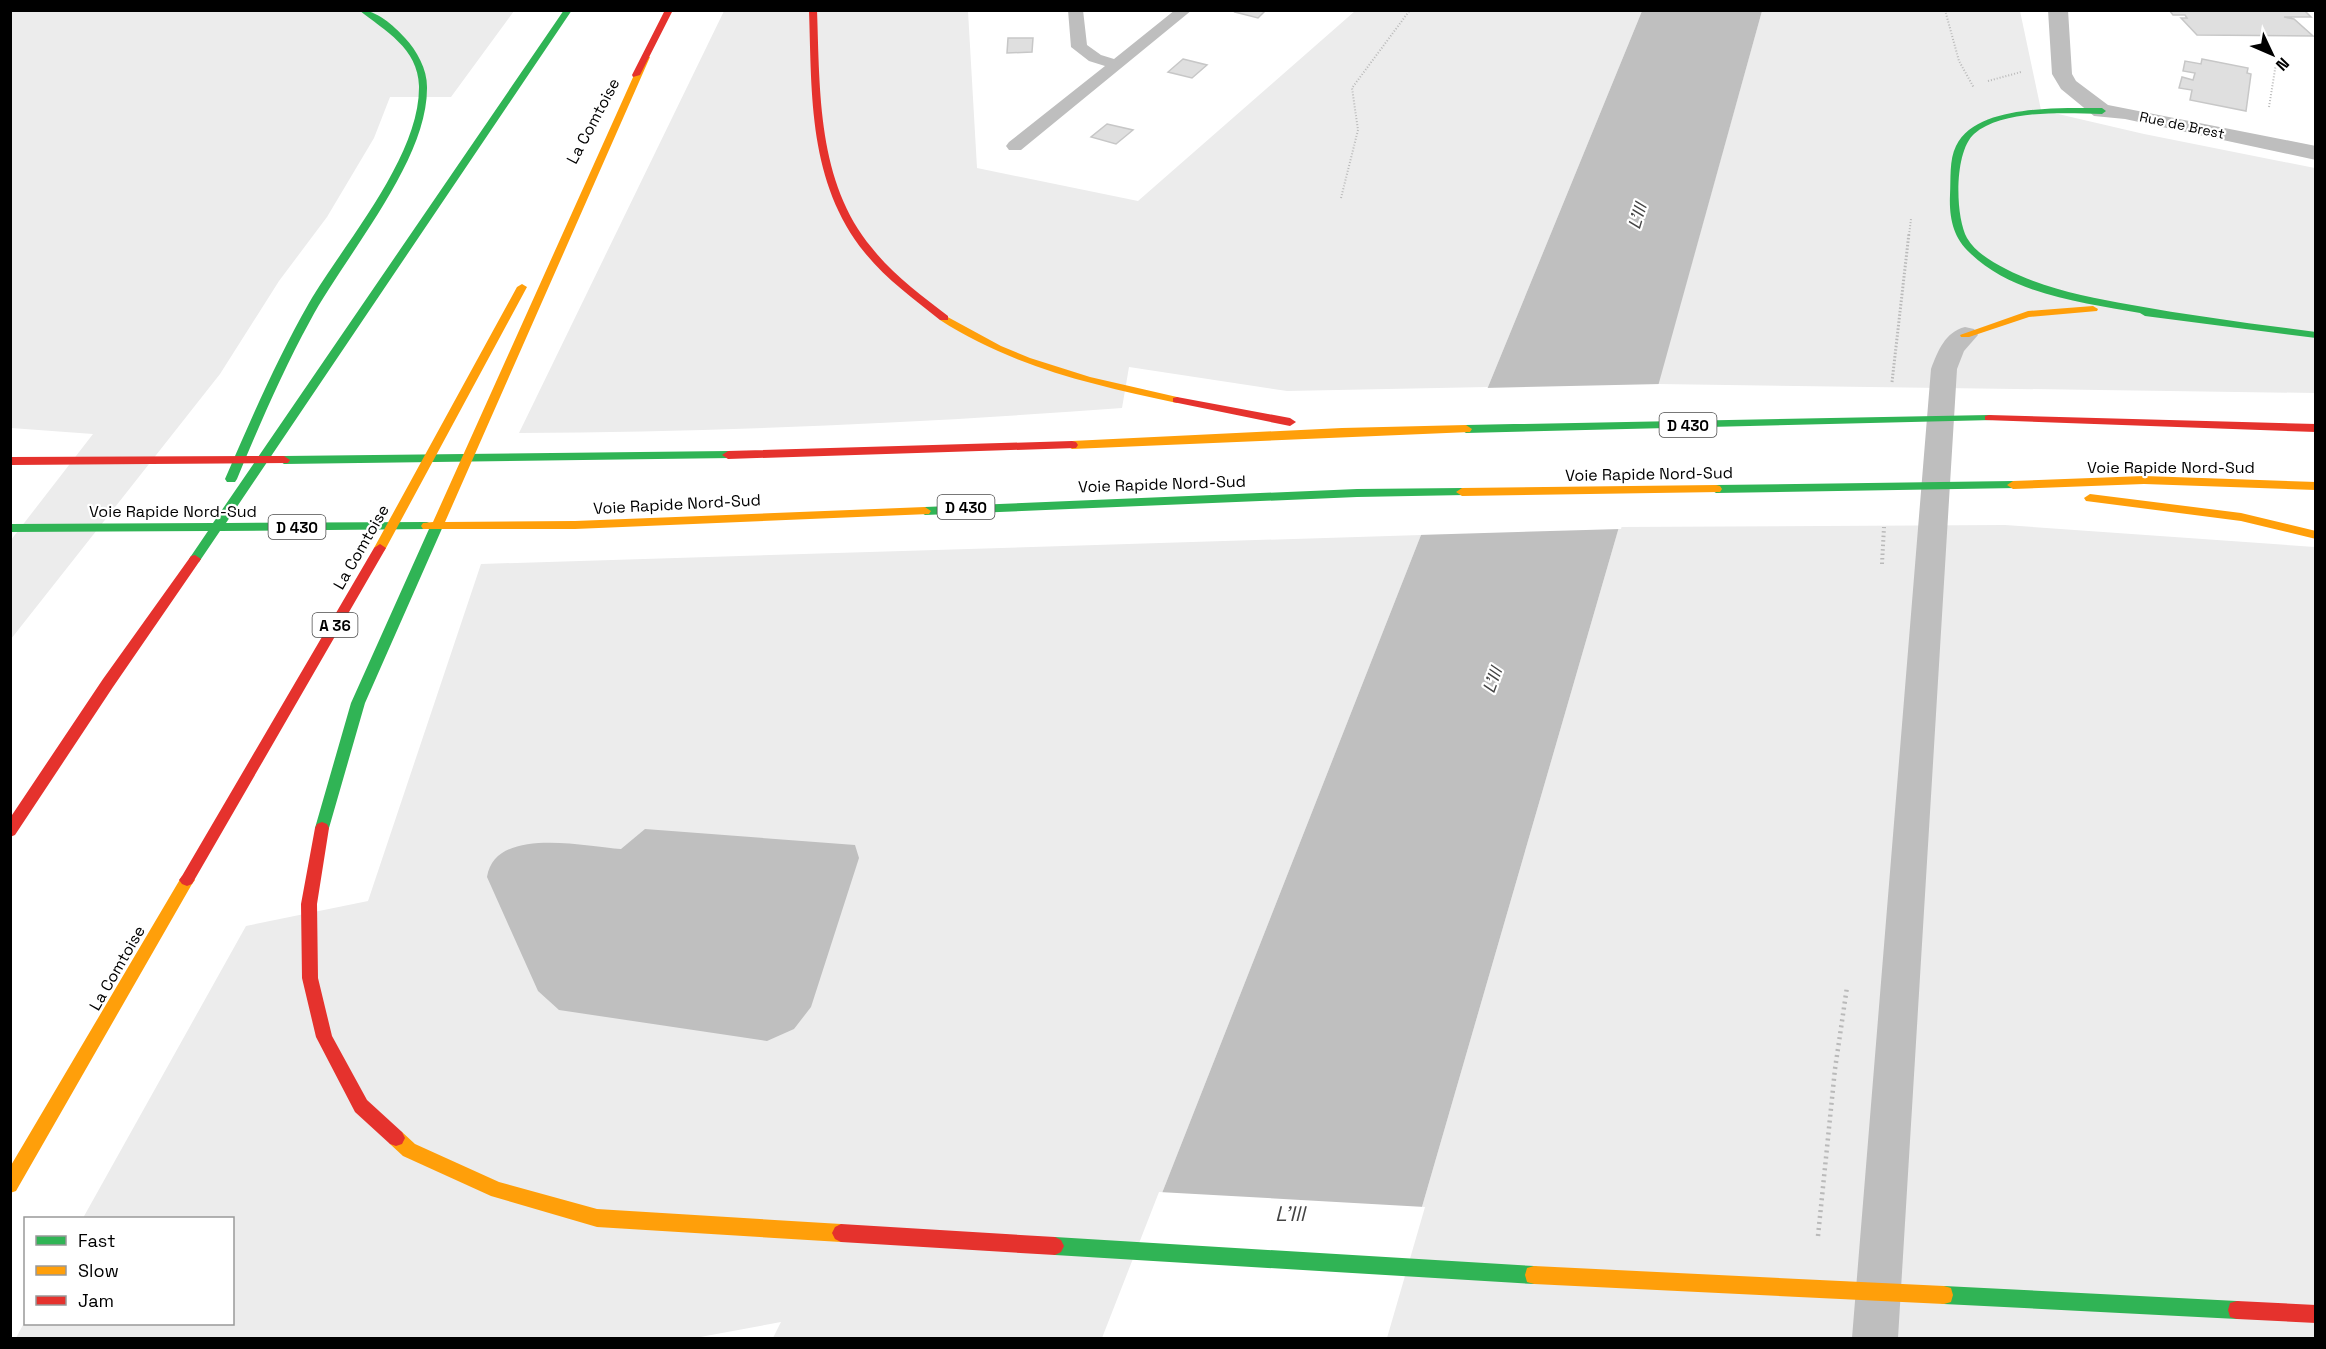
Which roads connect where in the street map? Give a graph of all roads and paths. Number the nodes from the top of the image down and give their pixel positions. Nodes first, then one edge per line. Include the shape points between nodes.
1 (363, 10) edge
2 (568, 10) edge
3 (669, 10) edge
4 (813, 10) edge
5 (1075, 10) edge
6 (1185, 10) edge
7 (1410, 10) edge
8 (1945, 10) edge
9 (2058, 10) edge
10 (646, 57) junction
11 (2277, 57) dead end
12 (1118, 65) junction
13 (1975, 89) dead end
14 (2102, 111) junction
15 (2265, 142) junction
16 (1015, 146) dead end
17 (2316, 153) edge
18 (1341, 198) dead end
19 (556, 222) dead end
20 (529, 274) dead end
21 (2166, 315) junction
22 (1965, 335) joint
23 (2316, 335) edge
24 (2316, 428) edge
25 (1342, 432) junction
26 (10, 456) edge
27 (10, 461) edge
28 (71, 462) junction
29 (1992, 486) junction
30 (2316, 486) edge
31 (14, 528) edge
32 (2316, 535) edge
33 (204, 547) junction
34 (108, 683) junction
35 (33, 771) dead end
36 (10, 831) edge
37 (10, 1185) edge
38 (2316, 1314) edge
39 (1875, 1338) edge

1 - 33 highway via 388,25 416,59 424,97 418,122 398,165 327,279 261,405
2 - 33 highway
3 - 10 highway, La Comtoise
4 - 25 highway via 820,142 836,203 854,232 905,291 936,315 981,340 1104,385
5 - 12 lane via 1079,47 1095,58
6 - 12 lane
7 - 18 path via 1352,88 1358,130
8 - 13 path via 1959,61
9 - 14 street, Rue de Brest via 2062,74 2068,85
10 - 19 highway, La Comtoise
10 - 38 highway via 358,703 320,834 309,904 310,978 324,1037 361,1106 409,1150 497,1190 597,1218 1434,1270
11 - 15 path
12 - 16 lane
14 - 15 street, Rue de Brest
14 - 21 highway via 2018,114 1966,137 1958,152 1954,216 1959,236 1982,259 2023,280
15 - 17 street, Rue de Brest
20 - 37 highway, La Comtoise / A 36 via 395,523
21 - 22 highway via 2061,310 2020,315
21 - 23 highway
22 - 39 street via 1952,348 1944,369
24 - 25 highway, D 430 via 2006,418
25 - 28 highway, D 430 via 1009,447 603,458
26 - 28 highway
27 - 28 highway, D 430
29 - 30 highway, Voie Rapide Nord-Sud / D 430 via 2144,480
29 - 31 highway, Voie Rapide Nord-Sud / D 430 via 1357,493 575,525
29 - 32 highway via 2241,517
33 - 34 highway
34 - 35 highway
34 - 36 highway

